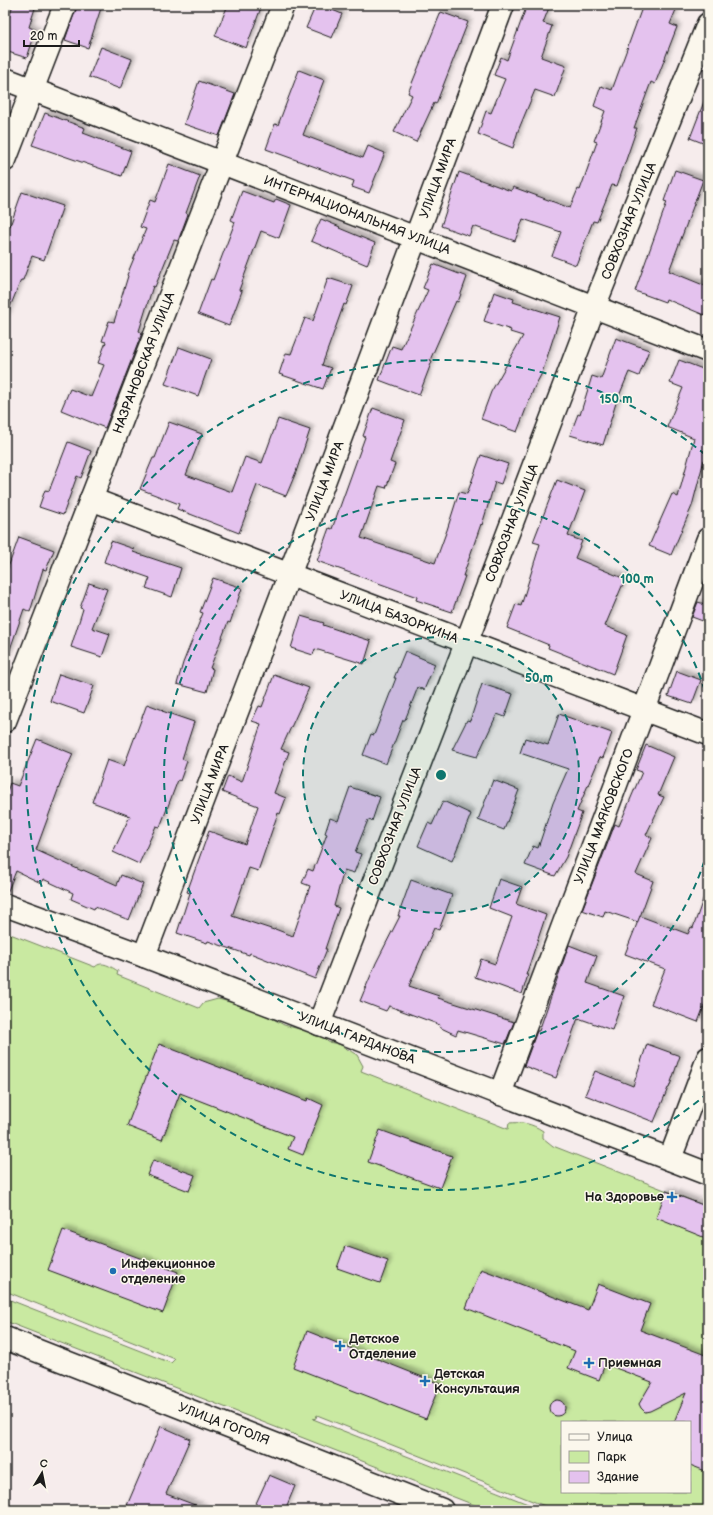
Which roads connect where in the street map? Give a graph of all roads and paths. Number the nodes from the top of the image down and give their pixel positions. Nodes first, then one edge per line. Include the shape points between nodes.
1 (65, 5) edge
2 (283, 5) edge
3 (502, 5) edge
4 (708, 24) edge
5 (5, 80) edge
6 (32, 90) junction
7 (5, 160) edge
8 (222, 163) junction
9 (415, 238) junction
10 (594, 307) junction
11 (708, 351) edge
12 (91, 499) junction
13 (708, 539) edge
14 (289, 575) junction
15 (466, 643) junction
16 (644, 710) junction
17 (5, 721) edge
18 (708, 734) edge
19 (5, 905) edge
20 (144, 956) junction
21 (318, 1024) junction
22 (708, 1058) edge
23 (500, 1094) junction
24 (670, 1159) junction
25 (708, 1174) edge
26 (5, 1338) edge
27 (442, 1510) edge

1 - 6 street
2 - 8 street, НАЗРАНОВСКАЯ УЛИЦА
3 - 9 street, УЛИЦА МИРА
4 - 10 street, СОВХОЗНАЯ УЛИЦА
5 - 6 street, ИНТЕРНАЦИОНАЛЬНАЯ УЛИЦА
6 - 7 street
6 - 8 street, ИНТЕРНАЦИОНАЛЬНАЯ УЛИЦА
8 - 9 street, ИНТЕРНАЦИОНАЛЬНАЯ УЛИЦА
8 - 12 street, НАЗРАНОВСКАЯ УЛИЦА
9 - 10 street, ИНТЕРНАЦИОНАЛЬНАЯ УЛИЦА
9 - 14 street, УЛИЦА МИРА
10 - 11 street, ИНТЕРНАЦИОНАЛЬНАЯ УЛИЦА
10 - 15 street, СОВХОЗНАЯ УЛИЦА
12 - 14 street, УЛИЦА БАЗОРКИНА
12 - 17 street, НАЗРАНОВСКАЯ УЛИЦА
13 - 16 street, УЛИЦА МАЯКОВСКОГО
14 - 15 street, УЛИЦА БАЗОРКИНА
14 - 20 street, УЛИЦА МИРА
15 - 16 street, УЛИЦА БАЗОРКИНА
15 - 21 street, СОВХОЗНАЯ УЛИЦА
16 - 18 street, УЛИЦА БАЗОРКИНА
16 - 23 street, УЛИЦА МАЯКОВСКОГО
19 - 20 street, УЛИЦА ГАРДАНОВА
20 - 21 street, УЛИЦА ГАРДАНОВА
21 - 23 street, УЛИЦА ГАРДАНОВА
22 - 24 street
23 - 24 street, УЛИЦА ГАРДАНОВА
24 - 25 street, УЛИЦА ГАРДАНОВА
26 - 27 street, УЛИЦА ГОГОЛЯ

